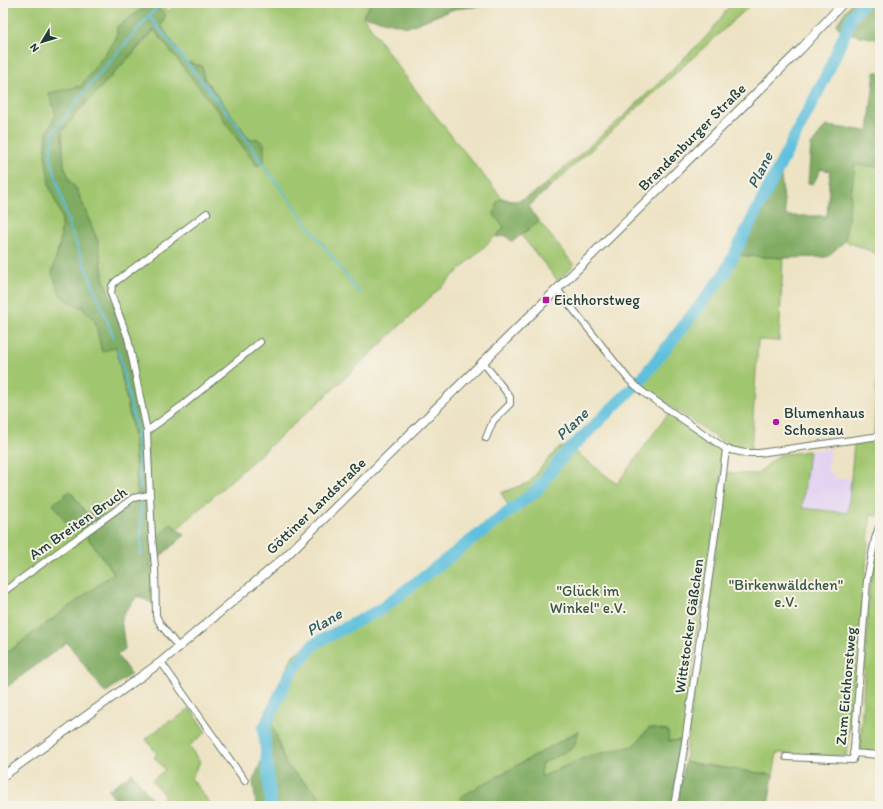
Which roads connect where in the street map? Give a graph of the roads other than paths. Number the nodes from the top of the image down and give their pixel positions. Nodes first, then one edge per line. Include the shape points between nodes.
1 (843, 3) edge
2 (207, 213) dead end
3 (557, 289) junction
4 (260, 342) dead end
5 (483, 362) junction
6 (147, 431) junction
7 (880, 436) edge
8 (486, 438) dead end
9 (726, 449) junction
10 (150, 495) junction
11 (880, 524) edge
12 (3, 592) edge
13 (179, 648) junction
14 (161, 662) junction
15 (853, 753) junction
16 (880, 755) edge
17 (786, 757) dead end
18 (3, 776) edge
19 (245, 781) dead end
20 (674, 806) edge

1 - 3 street, Brandenburger Straße via 801,49
2 - 6 street, Am Breiten Bruch via 112,286 111,294 122,319 132,354
3 - 5 street, Göttiner Landstraße
3 - 9 street via 630,380 644,393
4 - 6 street
5 - 8 street via 510,397 510,404 493,421
5 - 13 street, Göttiner Landstraße via 285,557
6 - 10 street, Am Breiten Bruch
7 - 9 street via 759,453
9 - 20 street, Wittstocker Gäßchen
10 - 12 street, Am Breiten Bruch via 132,498
10 - 13 street, Am Breiten Bruch via 156,616
11 - 15 street, Zum Eichhorstweg via 867,580
13 - 14 street, Göttiner Landstraße
14 - 18 street, Göttiner Landstraße
14 - 19 street
15 - 16 street
15 - 17 street, Zum Eichhorstweg via 853,760

